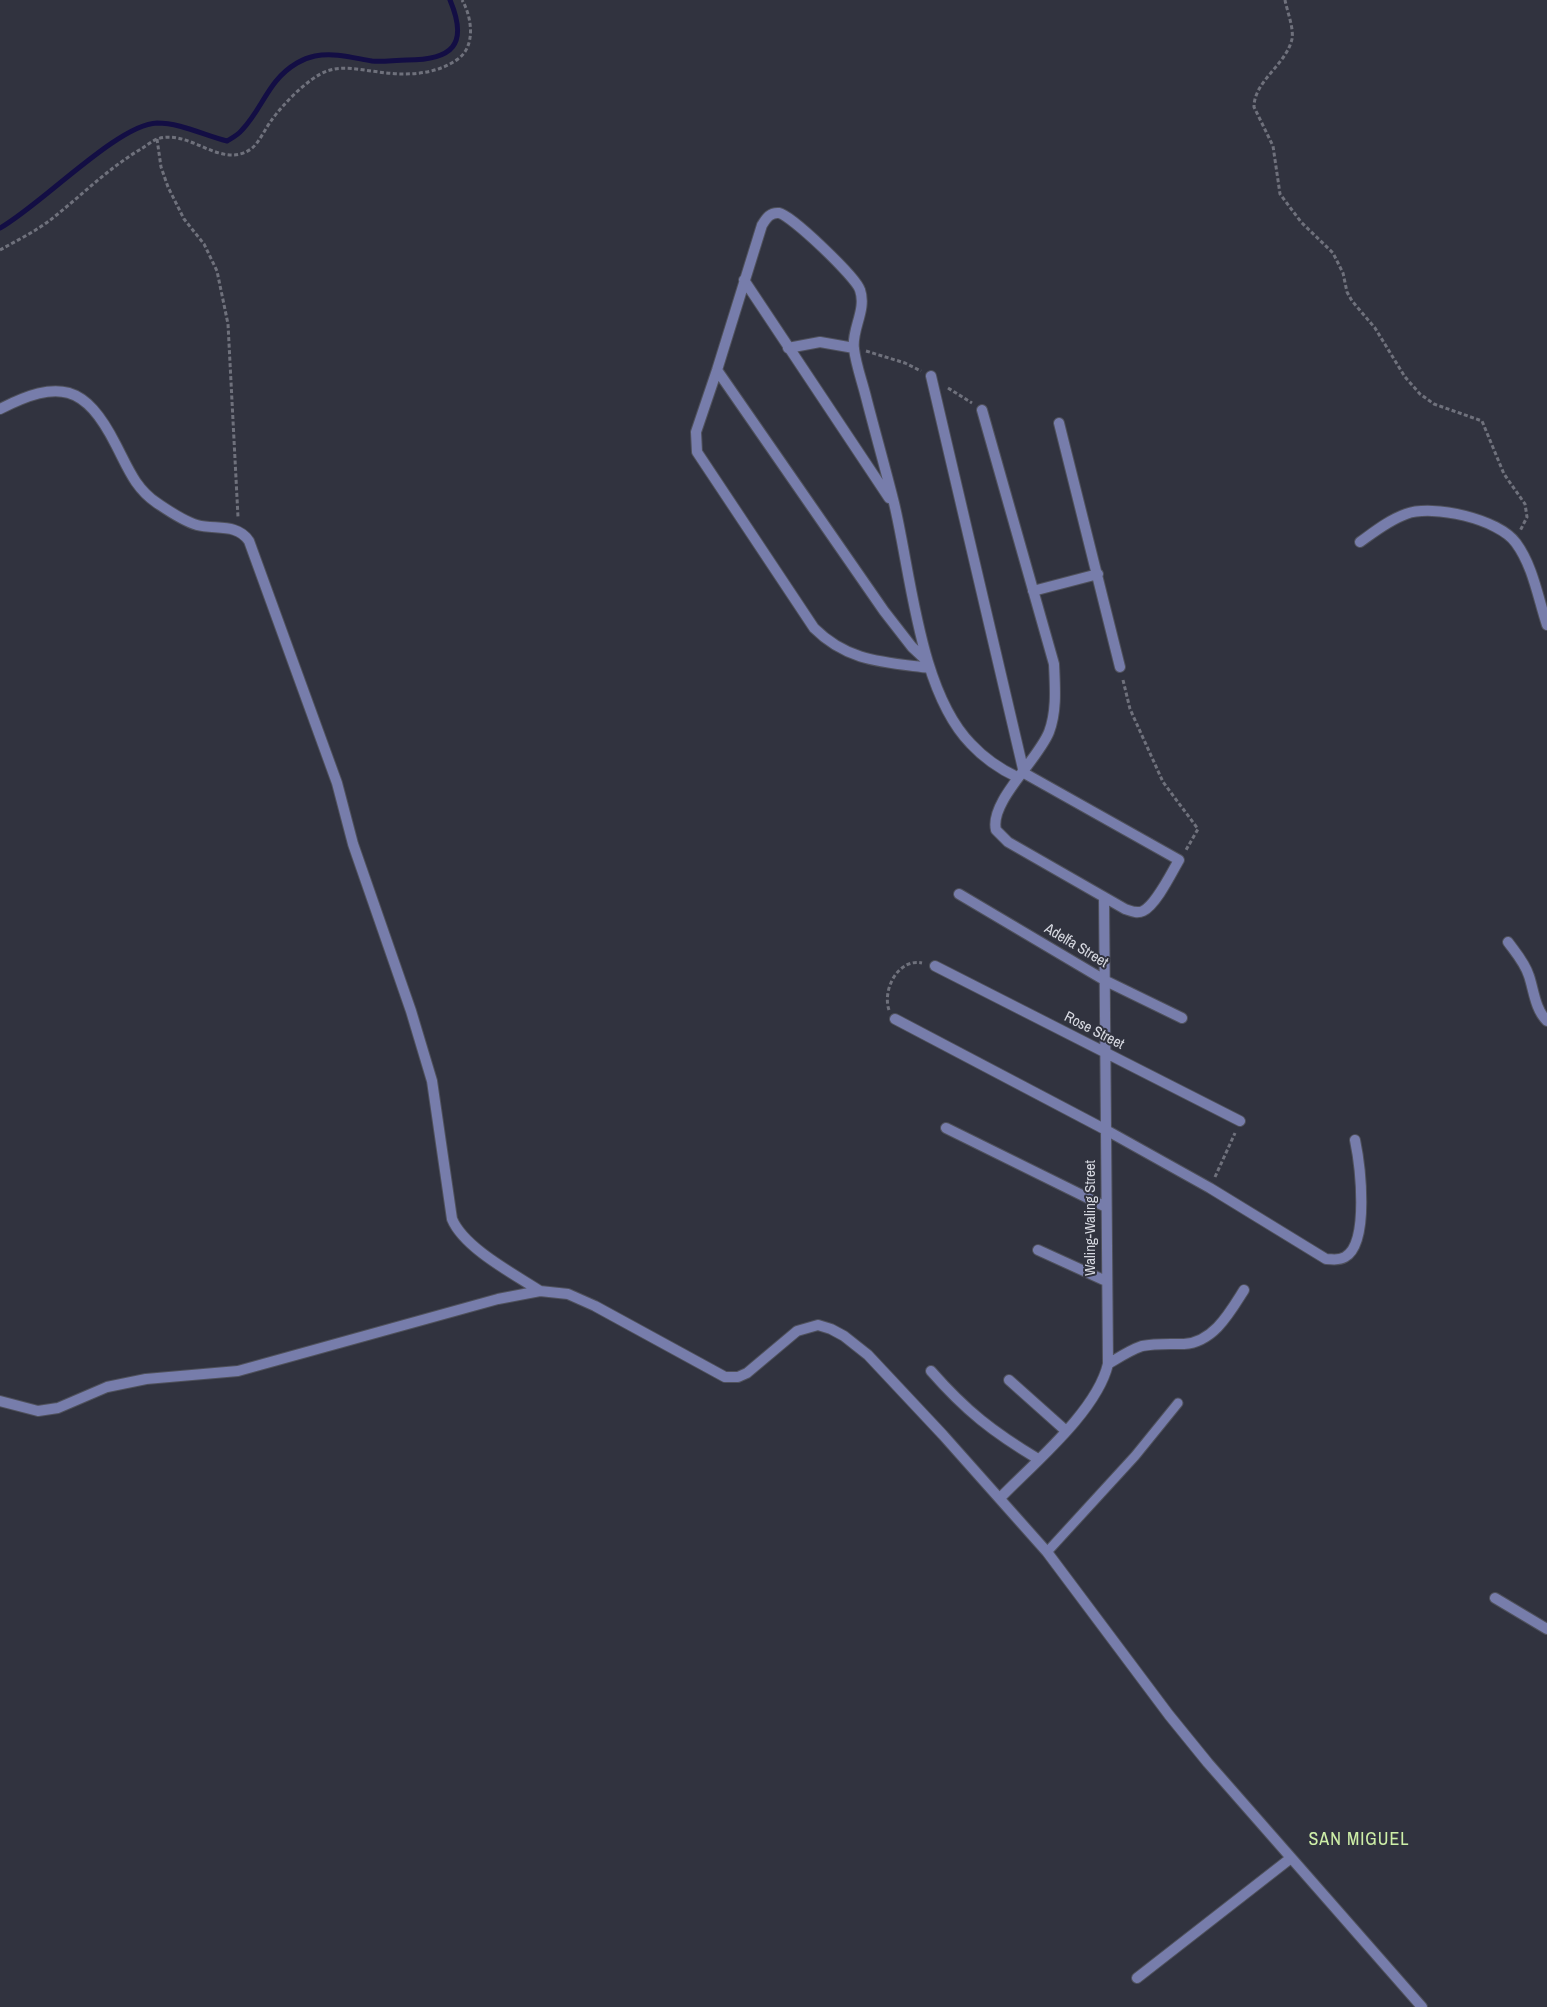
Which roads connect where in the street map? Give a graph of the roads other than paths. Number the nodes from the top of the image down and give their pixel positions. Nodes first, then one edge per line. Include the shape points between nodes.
1 (744, 280) junction
2 (788, 348) junction
3 (854, 348) junction
4 (718, 370) junction
5 (931, 376) dead end
6 (0, 409) edge
7 (982, 410) dead end
8 (1059, 423) dead end
9 (894, 505) junction
10 (1360, 542) dead end
11 (1098, 574) junction
12 (1033, 592) junction
13 (1547, 625) edge
14 (928, 664) junction
15 (1120, 667) road end
16 (1020, 775) junction
17 (959, 894) dead end
18 (1104, 897) junction
19 (1508, 942) dead end
20 (935, 966) road end
21 (1106, 981) junction
22 (1182, 1018) dead end
23 (895, 1019) road end
24 (1547, 1021) edge
25 (1107, 1054) junction
26 (1240, 1121) road end
27 (946, 1128) dead end
28 (1106, 1130) junction
29 (1355, 1140) dead end
30 (1106, 1207) junction
31 (1038, 1250) dead end
32 (1106, 1282) junction
33 (1244, 1290) dead end
34 (540, 1291) junction
35 (1108, 1364) junction
36 (931, 1371) dead end
37 (1009, 1380) dead end
38 (0, 1402) edge
39 (1178, 1403) dead end
40 (1065, 1430) junction
41 (1038, 1459) junction
42 (1000, 1498) junction
43 (1047, 1552) junction
44 (1496, 1598) dead end
45 (1547, 1629) edge
46 (1291, 1858) junction
47 (1137, 1978) dead end
48 (1422, 2007) edge

1 - 2 street
1 - 3 street via 766,219 772,214 783,214 842,265 860,288 861,311
1 - 4 street
2 - 3 street via 820,342
2 - 9 street
3 - 9 street
4 - 14 street via 884,611
4 - 14 street via 696,432 696,452 814,628 829,643 846,653 873,660
5 - 16 street
6 - 34 street via 43,391 63,392 85,400 101,418 127,472 139,488 179,517 197,525 239,530 245,534 255,551 337,783 353,844 411,1011 432,1081 452,1219 474,1245
7 - 12 street
8 - 11 street
9 - 14 street
10 - 13 street via 1407,514 1453,513 1484,521 1515,540 1524,554
11 - 12 street
11 - 15 street
12 - 16 street via 1054,664 1056,691 1050,730
14 - 16 street via 945,703 970,744 987,758
16 - 18 street via 996,816 996,830 1008,842
16 - 18 street via 1179,860 1156,897 1143,911 1134,913
17 - 21 street, Adelfa Street
18 - 21 street, Waling-Waling Street
19 - 24 street via 1522,960
20 - 25 street, Rose Street
21 - 22 street, Adelfa Street
21 - 25 street, Waling-Waling Street
23 - 28 street
25 - 26 street, Rose Street
25 - 28 street, Waling-Waling Street
27 - 30 street
28 - 29 street via 1210,1188 1326,1259 1338,1260 1353,1248 1361,1216 1362,1176
28 - 30 street, Waling-Waling Street
30 - 32 street, Waling-Waling Street
31 - 32 street
32 - 35 street, Waling-Waling Street
33 - 35 street via 1224,1321 1202,1339 1187,1344 1141,1347
34 - 38 street via 498,1299 238,1371 146,1379 107,1387 58,1408 38,1411
34 - 42 street via 568,1294 595,1306 725,1377 747,1373 797,1331 818,1325 832,1329 868,1355
35 - 40 street, Waling-Waling Street via 1096,1395
36 - 41 street via 980,1422
37 - 40 street
39 - 43 lane via 1135,1456
40 - 41 street, Waling-Waling Street
41 - 42 street, Waling-Waling Street
42 - 43 street
43 - 46 street via 1169,1715
44 - 45 street
46 - 47 street
46 - 48 street

